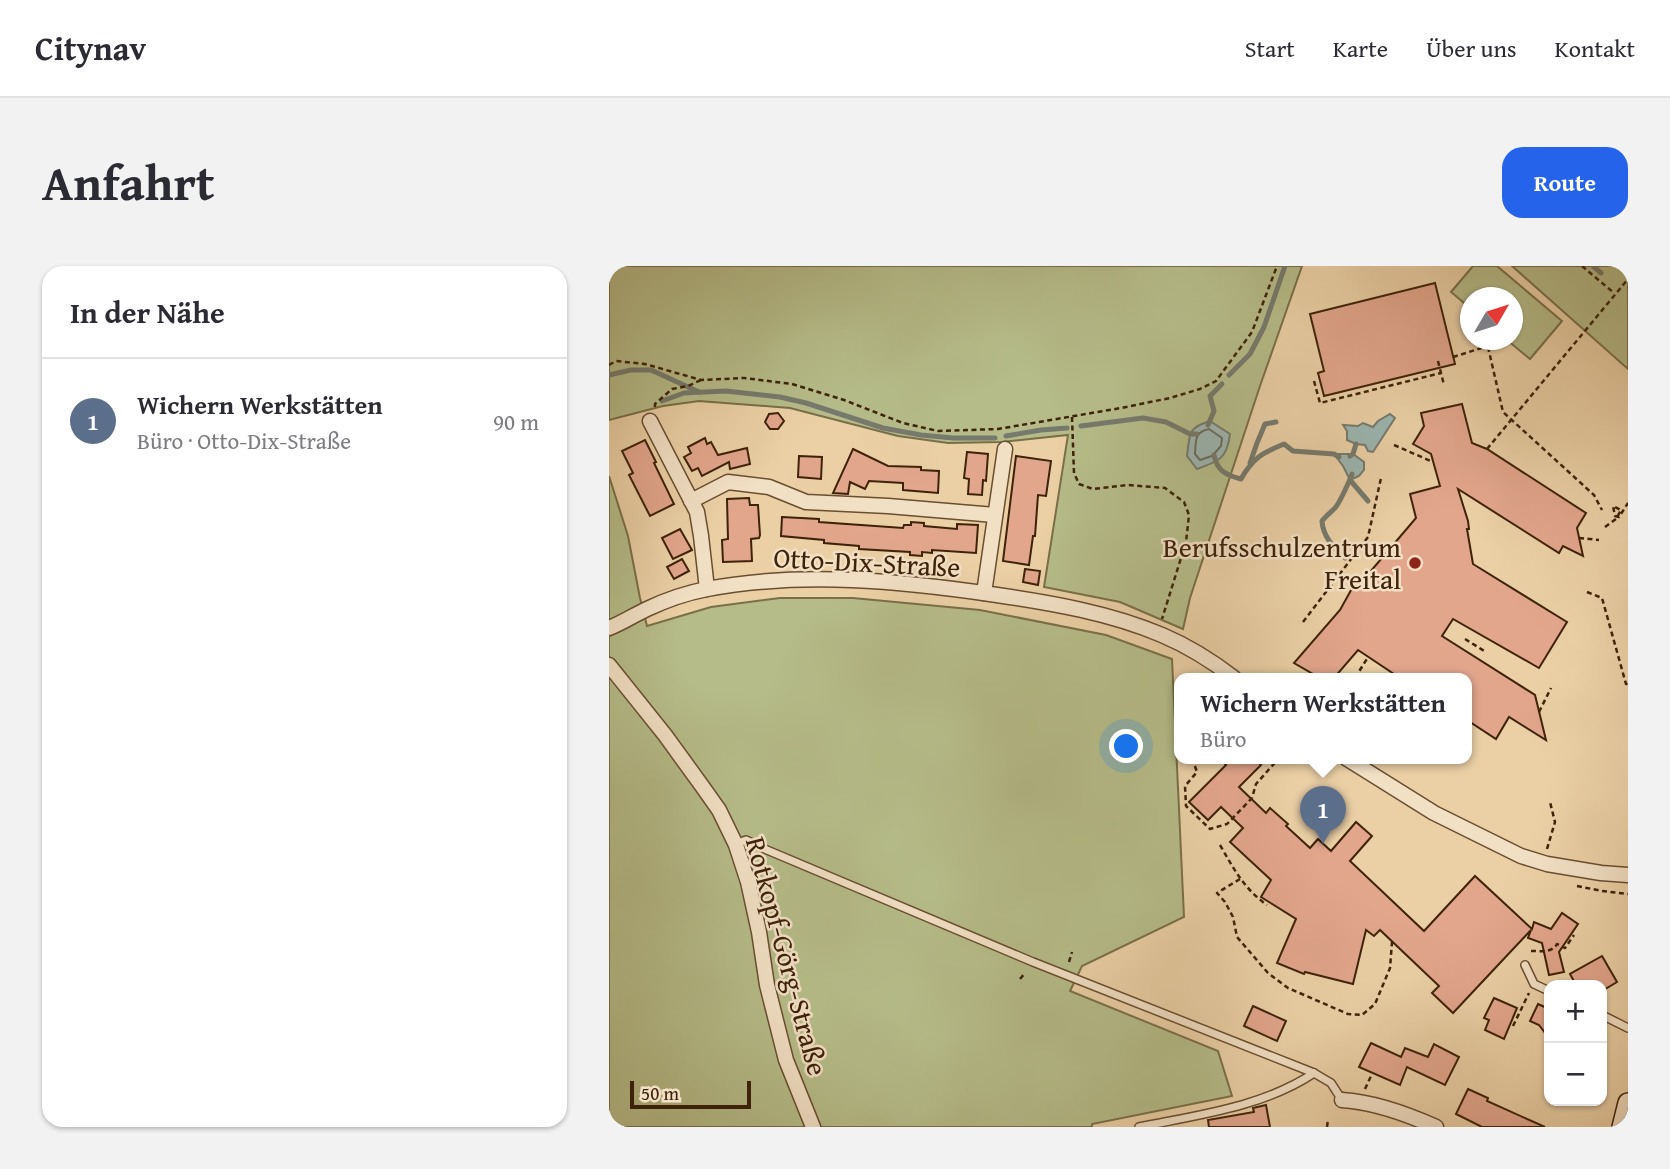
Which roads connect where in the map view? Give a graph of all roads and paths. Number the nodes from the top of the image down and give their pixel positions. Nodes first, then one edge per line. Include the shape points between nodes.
1 (1277, 266) edge
2 (1582, 266) edge
3 (1628, 279) edge
4 (1616, 294) junction
5 (1475, 350) edge
6 (1489, 350) edge
7 (1453, 357) dead end
8 (1438, 361) dead end
9 (609, 365) edge
10 (1441, 373) junction
11 (701, 380) junction
12 (1314, 381) dead end
13 (1444, 385) dead end
14 (1072, 417) junction
15 (1511, 419) junction
16 (650, 421) joint
17 (1394, 444) dead end
18 (1005, 449) dead end
19 (1487, 449) dead end
20 (1433, 462) dead end
21 (1381, 478) dead end
22 (691, 501) junction
23 (1628, 503) edge
24 (1602, 510) dead end
25 (995, 515) junction
26 (1605, 527) dead end
27 (1579, 538) dead end
28 (1599, 540) dead end
29 (707, 589) junction
30 (1587, 592) dead end
31 (984, 593) junction
32 (1303, 622) dead end
33 (609, 628) edge
34 (1160, 634) junction
35 (1465, 639) dead end
36 (1486, 652) dead end
37 (1368, 657) dead end
38 (609, 665) edge
39 (1227, 673) edge
40 (1358, 673) edge
41 (1628, 684) edge
42 (1551, 688) dead end
43 (1539, 712) dead end
44 (1195, 764) edge
45 (1274, 764) edge
46 (1356, 764) edge
47 (1550, 802) dead end
48 (736, 845) junction
49 (1220, 845) dead end
50 (1546, 852) dead end
51 (1628, 875) edge
52 (1240, 879) junction
53 (1267, 905) dead end
54 (1574, 935) dead end
55 (1392, 942) dead end
56 (1531, 951) dead end
57 (1525, 965) dead end
58 (1544, 989) edge
59 (1530, 991) dead end
60 (1607, 1018) edge
61 (1513, 1026) dead end
62 (1628, 1028) edge
63 (1314, 1073) junction
64 (1342, 1100) joint
65 (1628, 1103) edge
66 (1328, 1120) dead end
67 (813, 1127) edge
68 (1139, 1127) edge
69 (1327, 1127) edge
70 (1436, 1127) edge
71 (1622, 1127) edge

1 - 14 path via 1252,332 1216,381 1170,398
2 - 4 path
3 - 4 path
4 - 15 path
5 - 7 path
6 - 15 path via 1503,412
8 - 10 path
9 - 11 path via 616,361 645,364
10 - 12 path via 1319,402
10 - 13 path
11 - 14 path via 744,378 792,384 938,431 998,429
11 - 16 path via 673,389 655,404
14 - 34 path via 1074,473 1079,484 1093,489 1128,485 1165,488 1184,502 1189,515 1186,542
15 - 19 path
15 - 24 path via 1594,495
16 - 22 street
17 - 20 path
18 - 25 street, Otto-Dix-Straße
21 - 32 path via 1368,537
22 - 25 street, Otto-Dix-Straße via 728,482 769,487 806,502
22 - 29 street via 697,512
23 - 26 path via 1619,517 1615,516 1613,506 1621,510 1616,519
25 - 31 street, Otto-Dix-Straße
27 - 28 path
29 - 31 street, Otto-Dix-Straße via 806,579
29 - 33 street, Otto-Dix-Straße via 647,609
30 - 41 path via 1602,598
31 - 34 street, Otto-Dix-Straße via 1052,603
34 - 39 street, Otto-Dix-Straße
35 - 36 path
37 - 40 path
38 - 48 street, Rotkopf-Görg-Straße via 708,794
42 - 43 path
44 - 45 path via 1198,772 1185,786 1186,806 1210,828 1227,824 1252,798 1256,784
46 - 51 street via 1446,819 1521,856
47 - 50 path via 1555,822
48 - 63 lane via 746,840 1033,962
48 - 67 street, Rotkopf-Görg-Straße via 786,1060
49 - 52 path
52 - 53 path
52 - 55 path via 1217,893 1233,918 1237,937 1268,973 1288,988 1348,1014 1362,1015 1375,1004 1390,968
54 - 56 path via 1565,948 1557,944 1545,952
57 - 58 lane via 1534,984
59 - 61 path
60 - 62 lane
63 - 64 lane via 1331,1083
63 - 68 lane via 1247,1104
64 - 70 street via 1359,1101
65 - 71 main road
66 - 69 path

